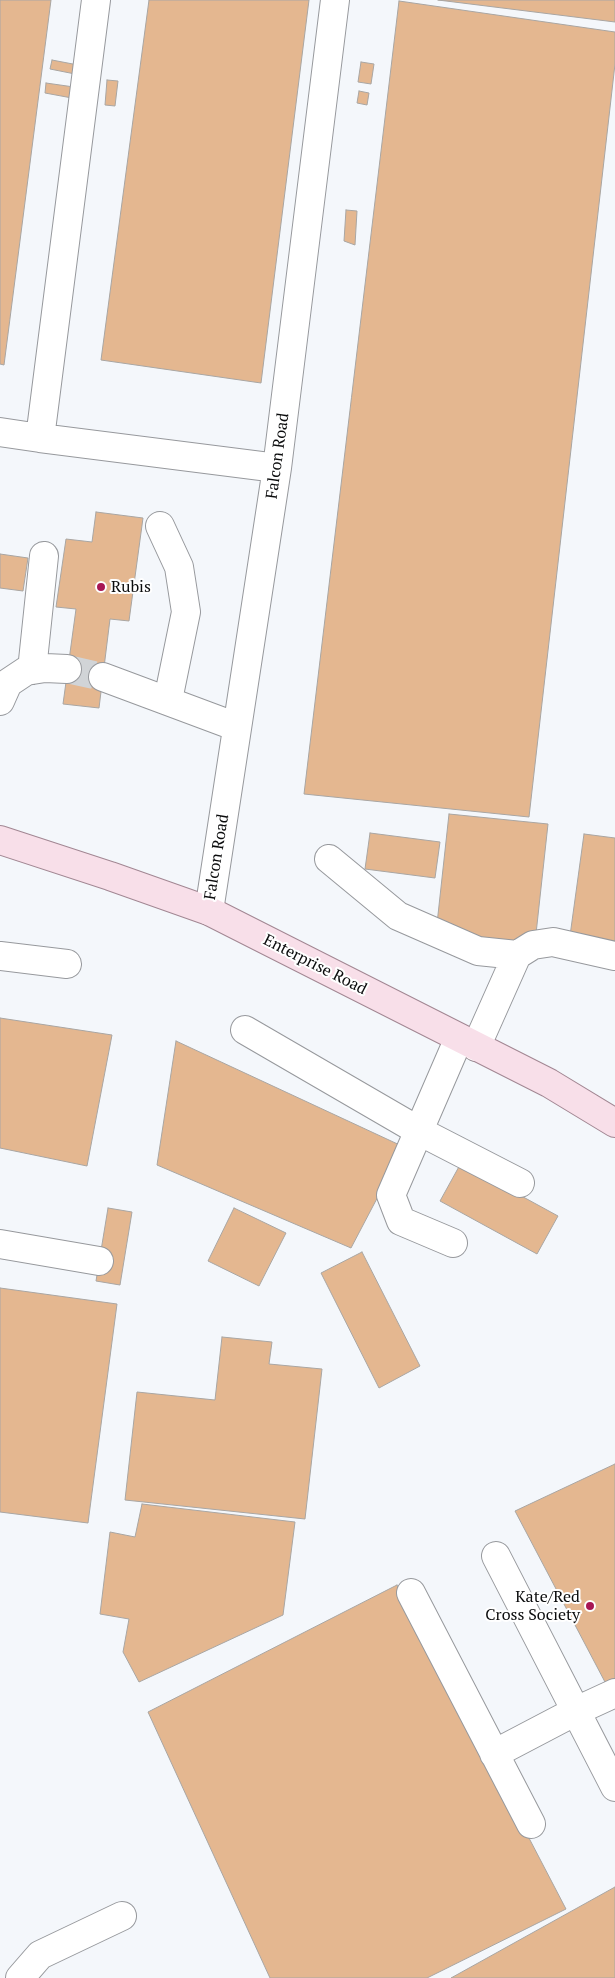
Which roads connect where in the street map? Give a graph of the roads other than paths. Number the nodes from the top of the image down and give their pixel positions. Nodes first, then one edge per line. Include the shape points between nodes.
1 (96, 0) edge
2 (335, 0) edge
3 (0, 432) edge
4 (40, 438) junction
5 (277, 468) junction
6 (160, 526) dead end
7 (44, 556) dead end
8 (67, 669) tunnel mouth
9 (32, 670) junction
10 (103, 677) tunnel mouth
11 (168, 700) junction
12 (0, 701) edge
13 (237, 727) junction
14 (0, 840) edge
15 (329, 859) dead end
16 (209, 911) junction
17 (517, 954) junction
18 (0, 956) edge
19 (615, 956) edge
20 (67, 964) dead end
21 (245, 1030) dead end
22 (468, 1042) junction
23 (615, 1123) edge
24 (419, 1130) junction
25 (520, 1183) dead end
26 (453, 1243) dead end
27 (0, 1244) edge
28 (99, 1262) dead end
29 (496, 1556) dead end
30 (411, 1593) dead end
31 (615, 1693) edge
32 (576, 1711) junction
33 (494, 1754) junction
34 (615, 1787) edge
35 (531, 1824) dead end
36 (122, 1916) dead end
37 (20, 1978) edge

1 - 4 street
2 - 5 street, Falcon Road
3 - 4 street
4 - 5 street
5 - 13 street, Falcon Road
6 - 11 street via 179,567 186,612
7 - 9 street
8 - 9 street
9 - 12 street via 8,683
10 - 11 street
11 - 13 street
13 - 16 street, Falcon Road
14 - 16 main road, Enterprise Road
15 - 17 street via 398,916 478,951
16 - 22 main road, Enterprise Road
17 - 19 street via 533,945 553,942
17 - 22 street
18 - 20 street
21 - 24 street
22 - 23 main road, Enterprise Road via 549,1083
22 - 24 street
24 - 25 street
24 - 26 street via 390,1195 401,1221
27 - 28 street
29 - 32 street
30 - 33 street
31 - 32 street
32 - 33 street
32 - 34 street
33 - 35 street
36 - 37 street via 40,1955

